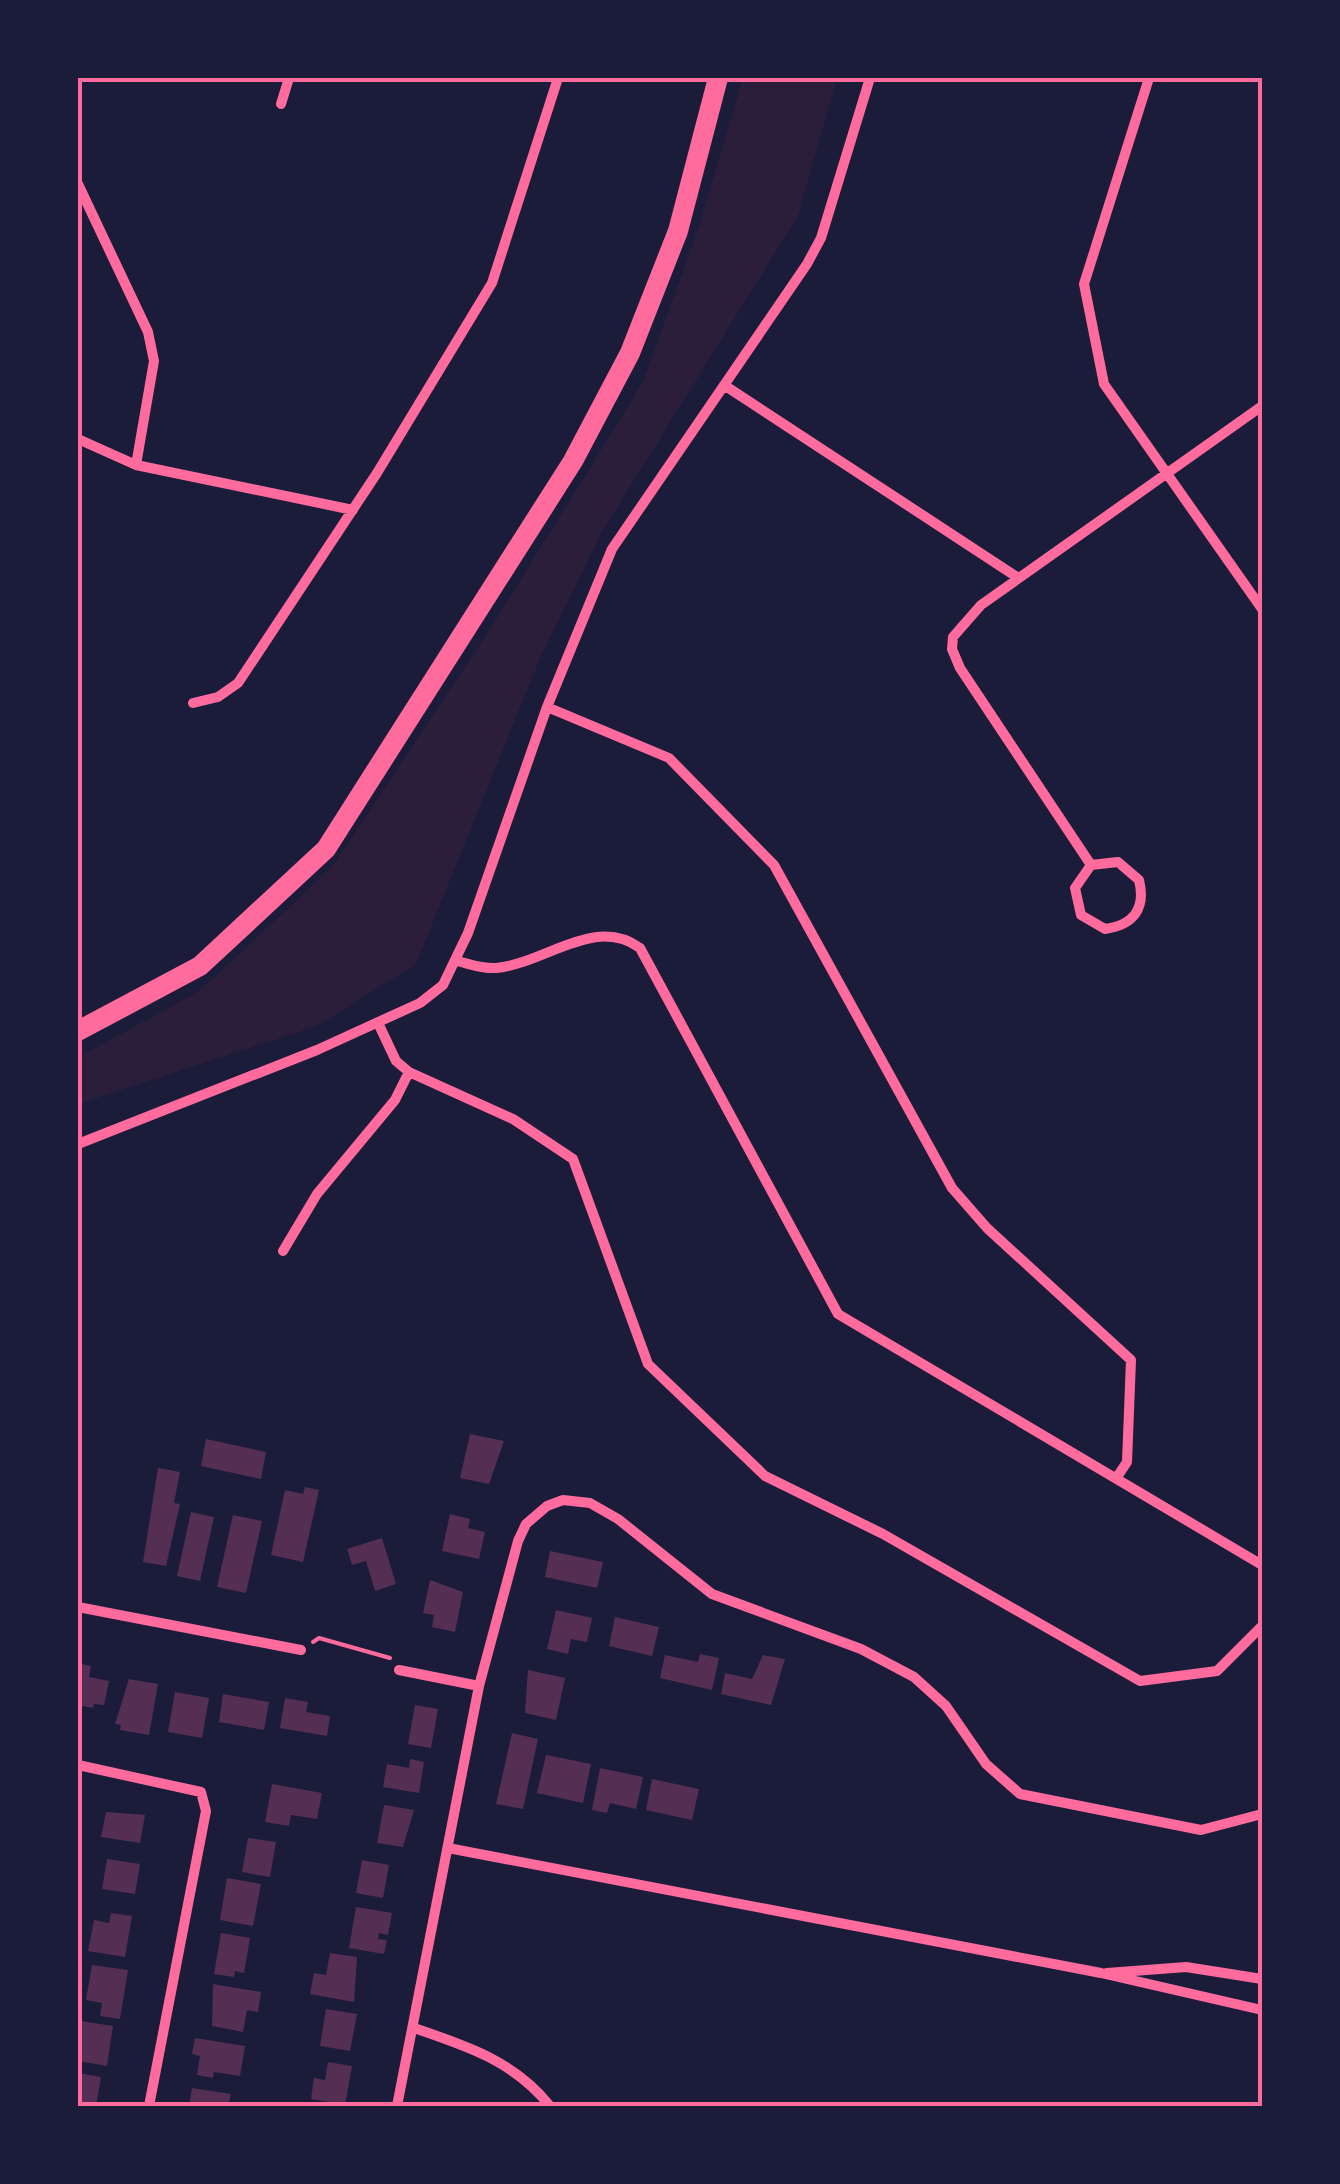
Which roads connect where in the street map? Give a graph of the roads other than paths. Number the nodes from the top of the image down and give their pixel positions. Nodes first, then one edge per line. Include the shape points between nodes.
1 (289, 78) edge
2 (558, 78) edge
3 (718, 78) edge
4 (870, 78) edge
5 (1149, 78) edge
6 (281, 104) dead end
7 (78, 184) edge
8 (724, 385) junction
9 (1262, 406) edge
10 (78, 439) edge
11 (136, 465) junction
12 (1168, 472) junction
13 (353, 510) junction
14 (1017, 577) junction
15 (1262, 609) edge
16 (193, 704) dead end
17 (547, 707) junction
18 (1091, 865) junction
19 (457, 960) junction
20 (379, 1024) junction
21 (82, 1027) edge
22 (410, 1072) junction
23 (78, 1144) edge
24 (282, 1251) dead end
25 (1117, 1477) junction
26 (1262, 1565) edge
27 (78, 1607) edge
28 (1262, 1626) edge
29 (301, 1650) road end
30 (399, 1670) road end
31 (479, 1686) junction
32 (78, 1764) edge
33 (1262, 1814) edge
34 (448, 1848) junction
35 (1101, 1973) junction
36 (1262, 1979) edge
37 (1262, 2010) edge
38 (414, 2028) junction
39 (149, 2106) edge
40 (397, 2106) edge
41 (550, 2106) edge

1 - 6 street
2 - 13 street via 492,283
3 - 21 main road via 678,231 630,353 573,462 326,849 200,966
4 - 8 street via 820,238
5 - 12 street via 1084,284 1104,384
7 - 11 street via 148,332 154,361
8 - 14 street
8 - 17 street via 612,549
9 - 12 street
10 - 11 street
11 - 13 street
12 - 14 street
12 - 15 street
13 - 16 street via 238,684
14 - 18 street via 965,619 952,648
17 - 19 street
17 - 25 street via 669,758 774,864 952,1188 1131,1360 1127,1462
18 - 18 street via 1074,888 1081,915 1105,929 1132,920 1142,894 1131,869 1104,860
19 - 20 street via 434,994
19 - 25 street via 492,968 519,964 599,934 625,937 640,948 838,1314
20 - 22 street via 396,1060
20 - 23 street
22 - 24 street
22 - 28 street via 513,1119 573,1159 648,1364 764,1476 883,1534 1140,1681 1217,1671
25 - 26 street
27 - 29 street
30 - 31 street
31 - 33 street via 518,1540 535,1514 563,1500 590,1502 712,1594 861,1648 914,1678 1020,1794 1200,1830
31 - 34 street
32 - 39 street via 183,1785 202,1792 206,1810
34 - 35 street
34 - 38 street
35 - 36 street via 1186,1967
35 - 37 street
38 - 40 street
38 - 41 street via 479,2050 530,2081

